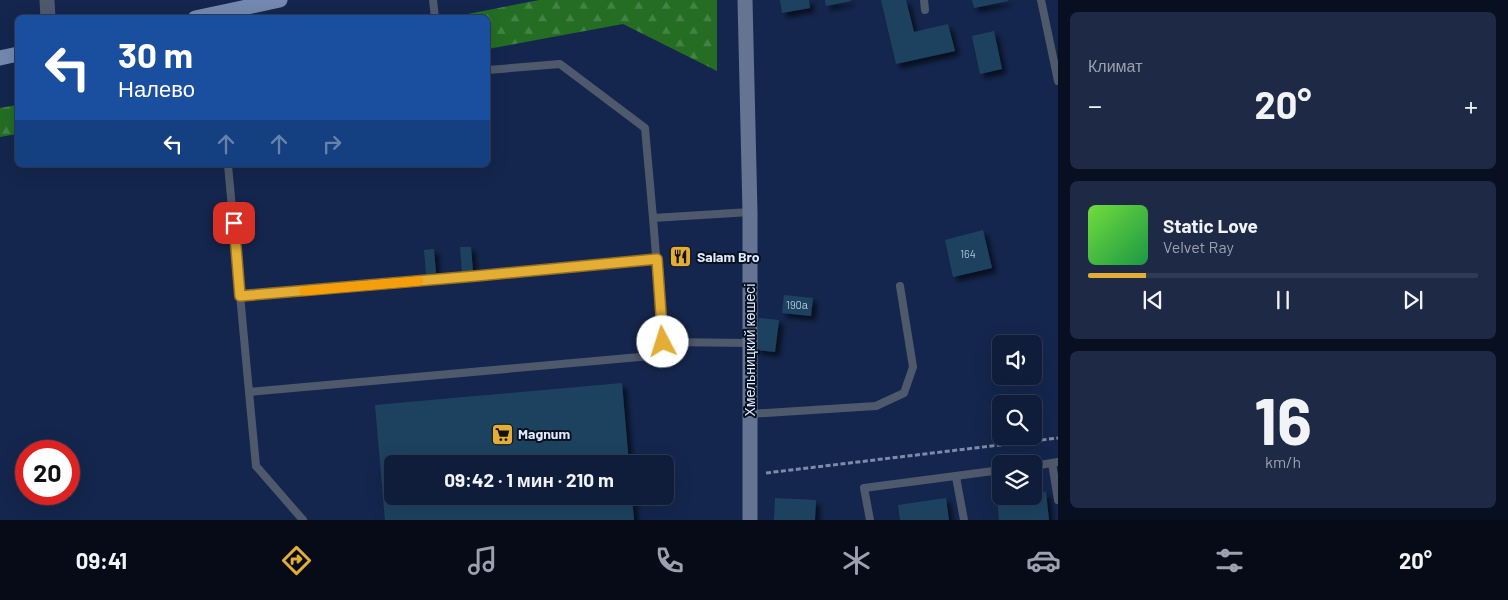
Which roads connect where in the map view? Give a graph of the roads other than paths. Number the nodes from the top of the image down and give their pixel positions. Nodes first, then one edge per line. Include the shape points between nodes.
1 (47, 0) edge
2 (280, 0) edge
3 (433, 0) edge
4 (744, 0) edge
5 (924, 0) edge
6 (1041, 0) edge
7 (925, 10) dead end
8 (48, 15) edge
9 (219, 15) edge
10 (435, 15) edge
11 (15, 55) edge
12 (0, 58) edge
13 (490, 70) edge
14 (1058, 81) edge
15 (228, 167) edge
16 (750, 212) junction
17 (653, 218) junction
18 (657, 259) junction
19 (900, 286) dead end
20 (240, 296) junction
21 (663, 342) junction
22 (750, 343) junction
23 (249, 392) junction
24 (750, 414) junction
25 (1055, 462) edge
26 (1042, 464) edge
27 (992, 471) edge
28 (956, 477) junction
29 (1058, 500) edge
30 (303, 520) edge
31 (750, 520) edge
32 (870, 520) edge
33 (964, 520) edge

1 - 8 street
2 - 9 main road
3 - 10 lane
4 - 16 street, Хмельницкий көшесі
5 - 7 lane
6 - 14 lane
11 - 12 main road
13 - 17 lane via 560,64 645,128
15 - 20 lane
16 - 17 lane
16 - 22 street, Хмельницкий көшесі
17 - 18 lane
18 - 20 lane
18 - 21 lane
19 - 24 lane via 913,367 904,393 876,406
20 - 23 lane
21 - 22 lane
21 - 23 lane via 651,356
22 - 24 street, Хмельницкий көшесі
23 - 30 lane via 256,466
24 - 31 street, Хмельницкий көшесі
25 - 26 lane
25 - 29 lane
27 - 28 lane
28 - 32 lane via 864,488
28 - 33 lane

